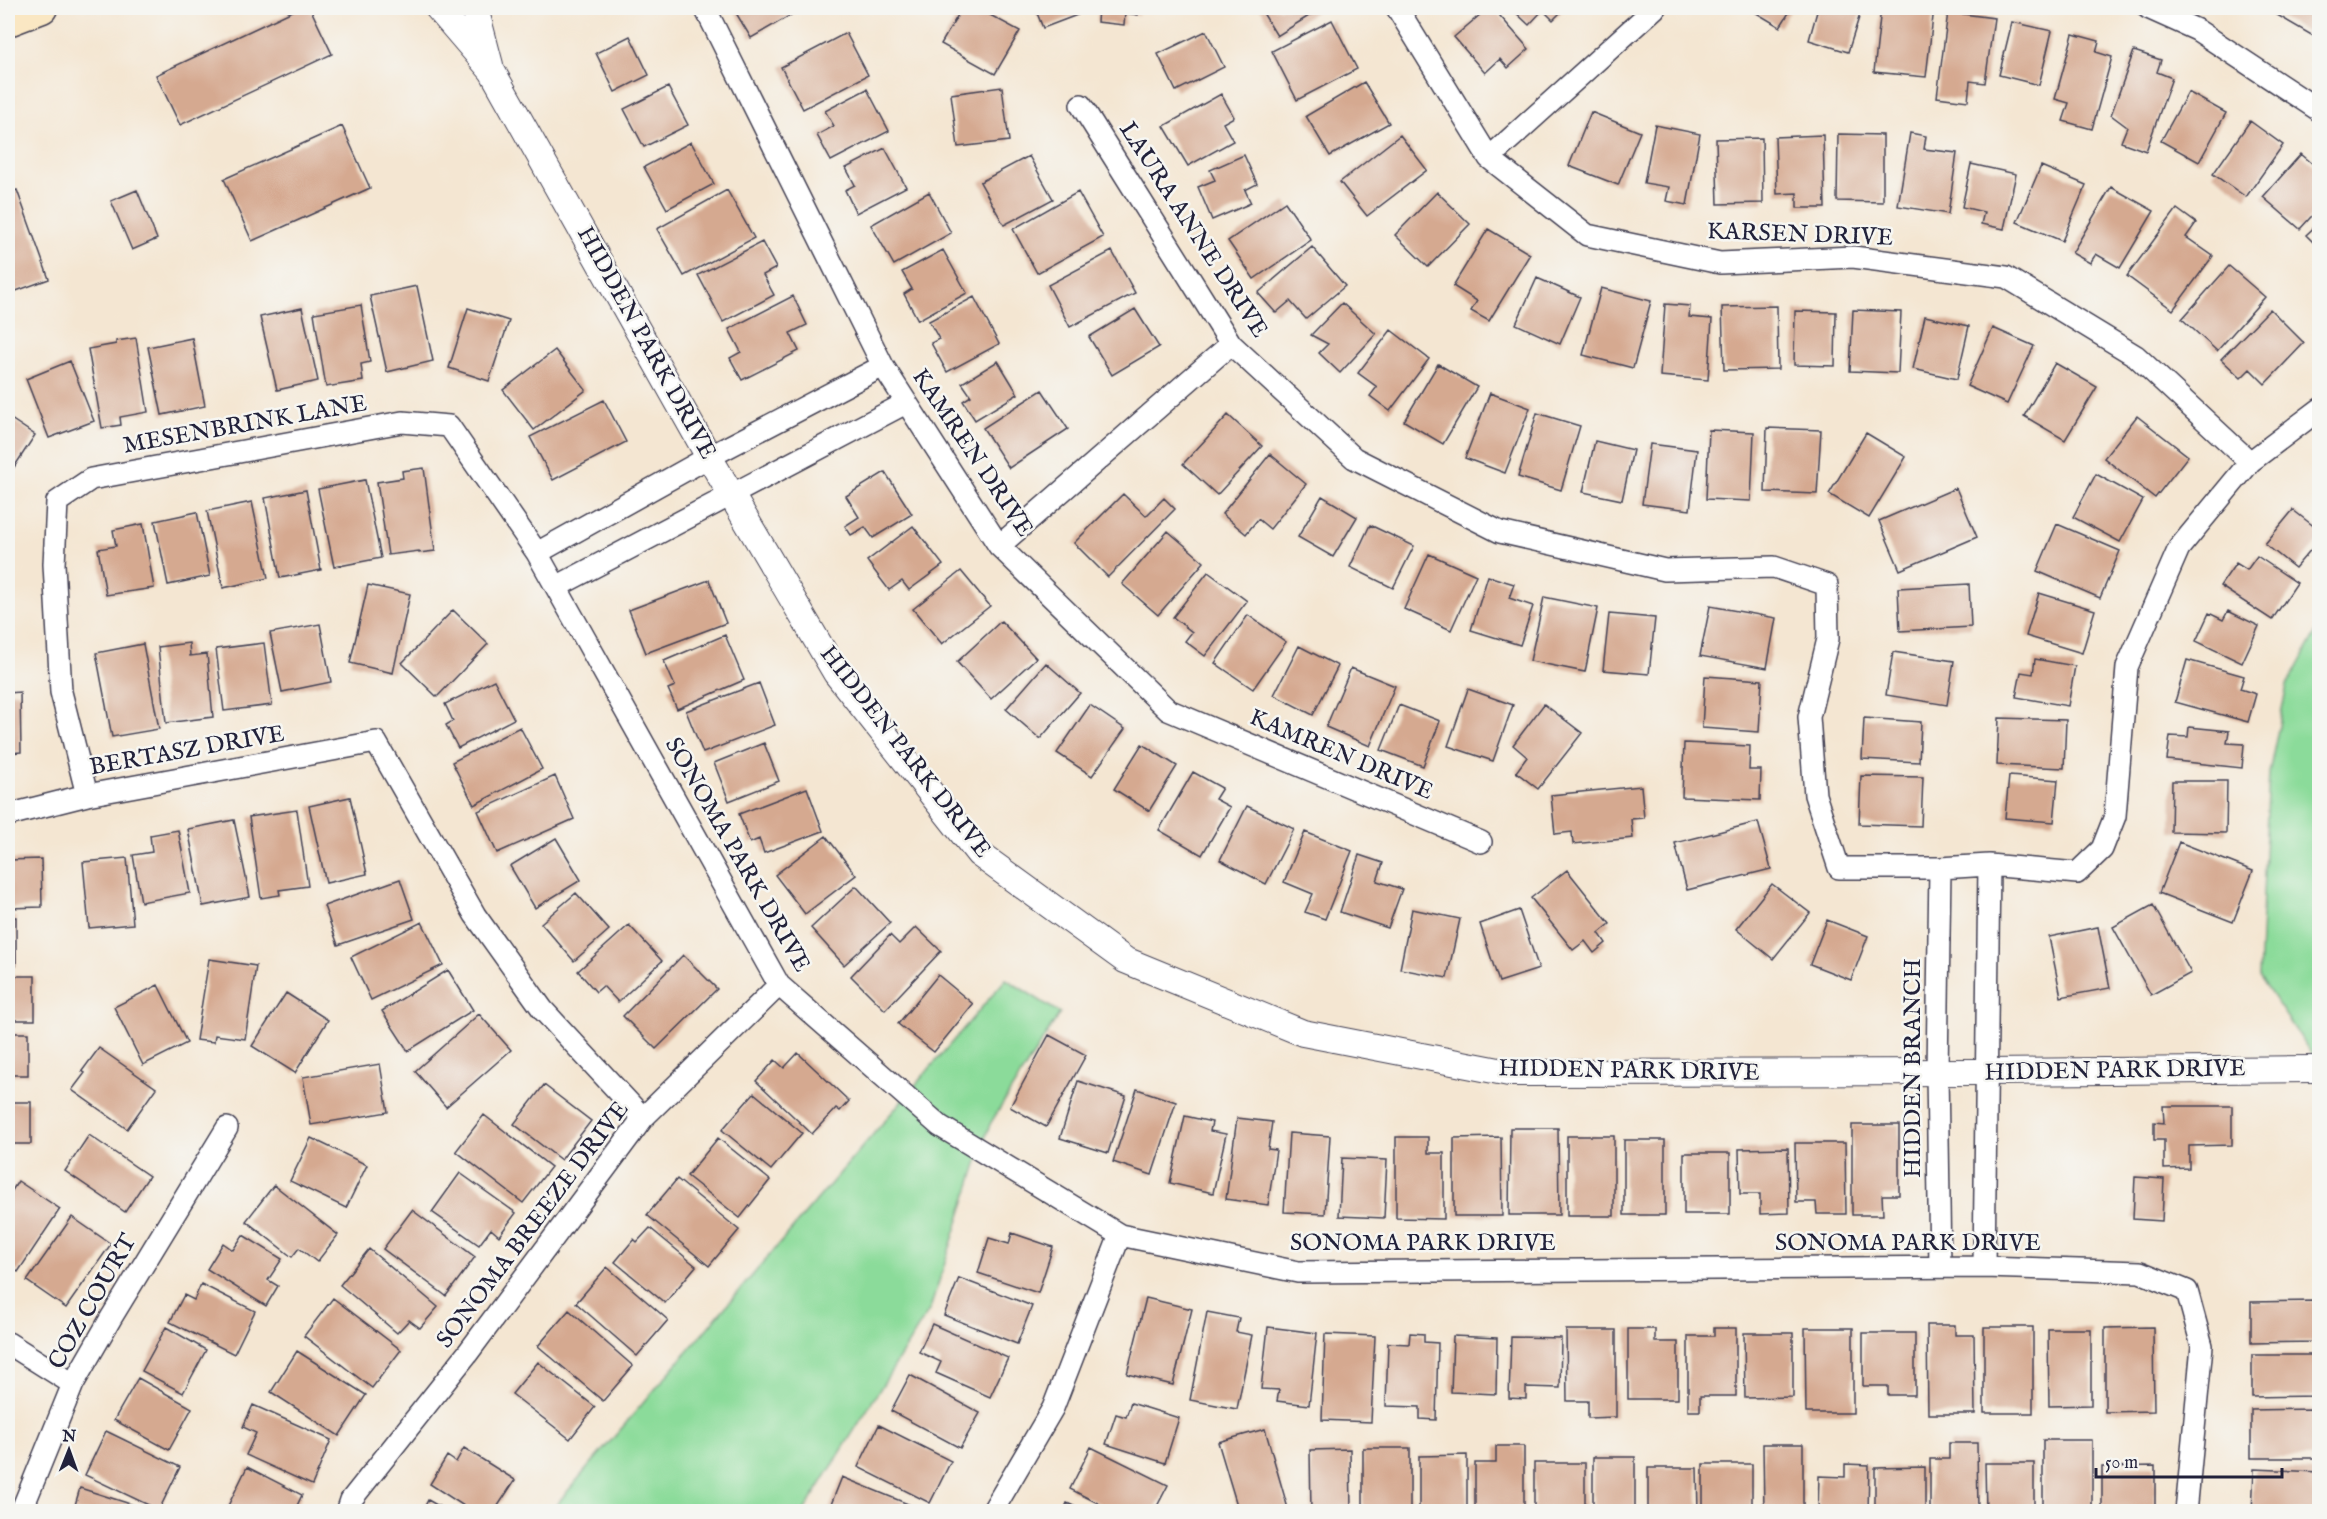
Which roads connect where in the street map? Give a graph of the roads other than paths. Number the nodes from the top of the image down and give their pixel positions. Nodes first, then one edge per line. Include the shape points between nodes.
1 (42, 8) edge
2 (438, 8) edge
3 (475, 8) edge
4 (705, 8) edge
5 (1397, 8) edge
6 (1655, 8) edge
7 (2148, 8) edge
8 (8, 21) edge
9 (492, 71) junction
10 (1081, 105) dead end
11 (2319, 111) edge
12 (1489, 158) junction
13 (1232, 344) junction
14 (883, 366) junction
15 (906, 403) junction
16 (2319, 409) edge
17 (450, 426) joint
18 (709, 457) junction
19 (2250, 462) junction
20 (731, 494) junction
21 (999, 546) junction
22 (537, 553) junction
23 (556, 587) junction
24 (87, 795) junction
25 (8, 815) edge
26 (1481, 842) dead end
27 (1989, 866) junction
28 (1940, 868) junction
29 (779, 985) junction
30 (2319, 1069) edge
31 (1937, 1072) junction
32 (1986, 1072) junction
33 (643, 1118) junction
34 (227, 1128) dead end
35 (1120, 1235) junction
36 (1940, 1267) junction
37 (1984, 1267) junction
38 (8, 1342) edge
39 (73, 1384) junction
40 (21, 1512) edge
41 (347, 1512) edge
42 (992, 1512) edge
43 (2187, 1512) edge

1 - 8 main road
2 - 9 street, HIDDEN PARK DRIVE
3 - 9 street, HIDDEN PARK DRIVE
4 - 14 street, KAMREN DRIVE
5 - 12 street, KARSEN DRIVE
6 - 12 street
7 - 11 street via 2197,30
9 - 18 street, HIDDEN PARK DRIVE
10 - 13 street, LAURA ANNE DRIVE
12 - 19 street, KARSEN DRIVE via 1587,235 1720,263 1854,257 2006,277 2136,356
13 - 21 street
13 - 28 street, LAURA ANNE DRIVE via 1354,458 1500,532 1665,570 1774,567 1827,585 1828,639 1809,717 1815,795 1839,868
14 - 15 street, KAMREN DRIVE
14 - 18 street
15 - 20 street
15 - 21 street, KAMREN DRIVE
16 - 19 street, LAURA ANNE DRIVE
17 - 22 street, SONOMA PARK DRIVE
17 - 24 street, MESENBRINK LANE via 402,422 91,479 57,502 54,564 61,692
18 - 20 street, HIDDEN PARK DRIVE
18 - 22 street
19 - 27 street, LAURA ANNE DRIVE via 2179,548 2127,667 2115,816 2102,849 2077,873
20 - 23 street
20 - 31 street, HIDDEN PARK DRIVE via 836,673 980,854 1125,960 1303,1033 1509,1073
21 - 26 street, KAMREN DRIVE via 1168,710
22 - 23 street, SONOMA PARK DRIVE
23 - 29 street, SONOMA PARK DRIVE
24 - 25 street, BERTASZ DRIVE
24 - 33 street, BERTASZ DRIVE via 376,742 482,924 543,1010
27 - 28 street, LAURA ANNE DRIVE
27 - 32 street
28 - 31 street, HIDDEN BRANCH
29 - 33 street, SONOMA BREEZE DRIVE
29 - 35 street, SONOMA PARK DRIVE via 940,1126
30 - 32 street, HIDDEN PARK DRIVE
31 - 32 street, HIDDEN PARK DRIVE
31 - 36 street, HIDDEN BRANCH
32 - 37 street
33 - 41 street, SONOMA BREEZE DRIVE via 467,1354 351,1500
34 - 39 street, COZ COURT
35 - 36 street, SONOMA PARK DRIVE via 1298,1272
35 - 42 street via 1053,1408
36 - 37 street, SONOMA PARK DRIVE
37 - 43 street, SONOMA PARK DRIVE via 2140,1272 2187,1291 2202,1346
38 - 39 street
39 - 40 street, COZ COURT

